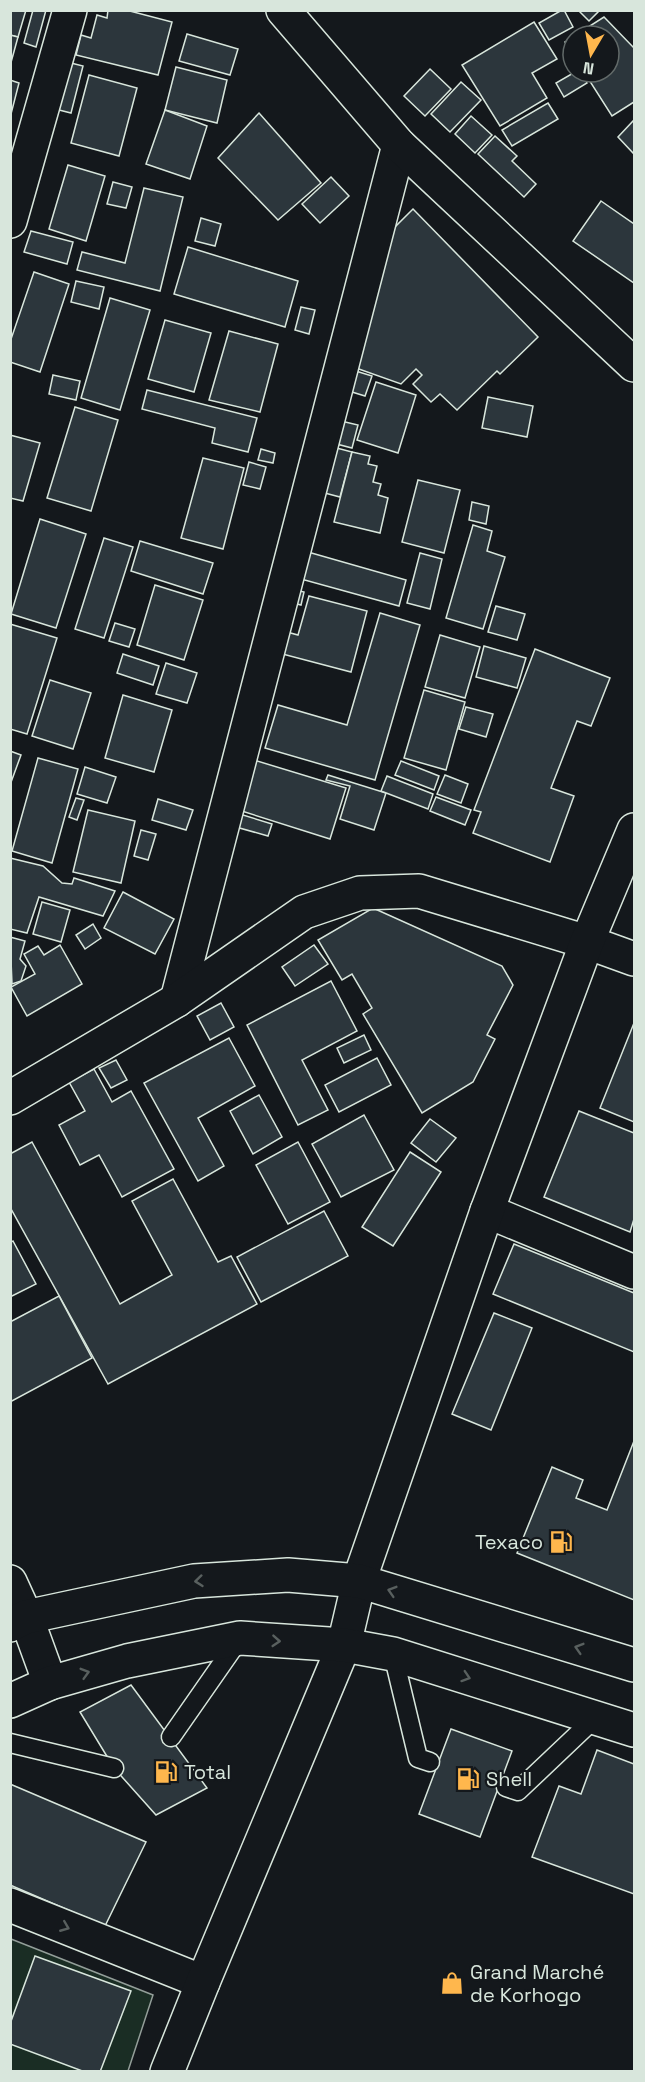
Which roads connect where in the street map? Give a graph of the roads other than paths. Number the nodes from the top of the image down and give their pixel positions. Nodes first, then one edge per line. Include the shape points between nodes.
1 (70, 10) edge
2 (283, 10) edge
3 (399, 145) junction
4 (10, 221) edge
5 (634, 365) edge
6 (634, 830) edge
7 (587, 942) junction
8 (634, 959) edge
9 (177, 1000) junction
10 (10, 1098) edge
11 (487, 1211) junction
12 (634, 1272) edge
13 (359, 1581) junction
14 (10, 1582) edge
15 (18, 1621) edge
16 (240, 1638) junction
17 (344, 1645) junction
18 (393, 1654) junction
19 (634, 1665) edge
20 (50, 1683) junction
21 (10, 1701) edge
22 (595, 1718) junction
23 (634, 1730) edge
24 (171, 1737) dead end
25 (10, 1743) edge
26 (430, 1762) dead end
27 (114, 1768) dead end
28 (506, 1787) dead end
29 (10, 1905) edge
30 (202, 1982) junction
31 (167, 2072) edge

1 - 4 street
2 - 3 street
3 - 5 street
3 - 9 street
6 - 7 street
7 - 8 street
7 - 9 street via 419,891 360,893 304,912
7 - 11 street
9 - 10 street
11 - 12 street
11 - 13 street
13 -> 15 street via 288,1575 194,1581
13 - 17 street
19 -> 13 street
14 - 15 street
15 - 20 street
16 -> 17 street
20 -> 16 street via 127,1661
16 - 24 lane
17 - 18 street
17 - 30 street
18 -> 22 street
18 - 26 lane via 418,1758
20 - 21 street
22 - 23 street
22 - 28 lane via 518,1791
25 - 27 lane
29 -> 30 street
30 - 31 street

